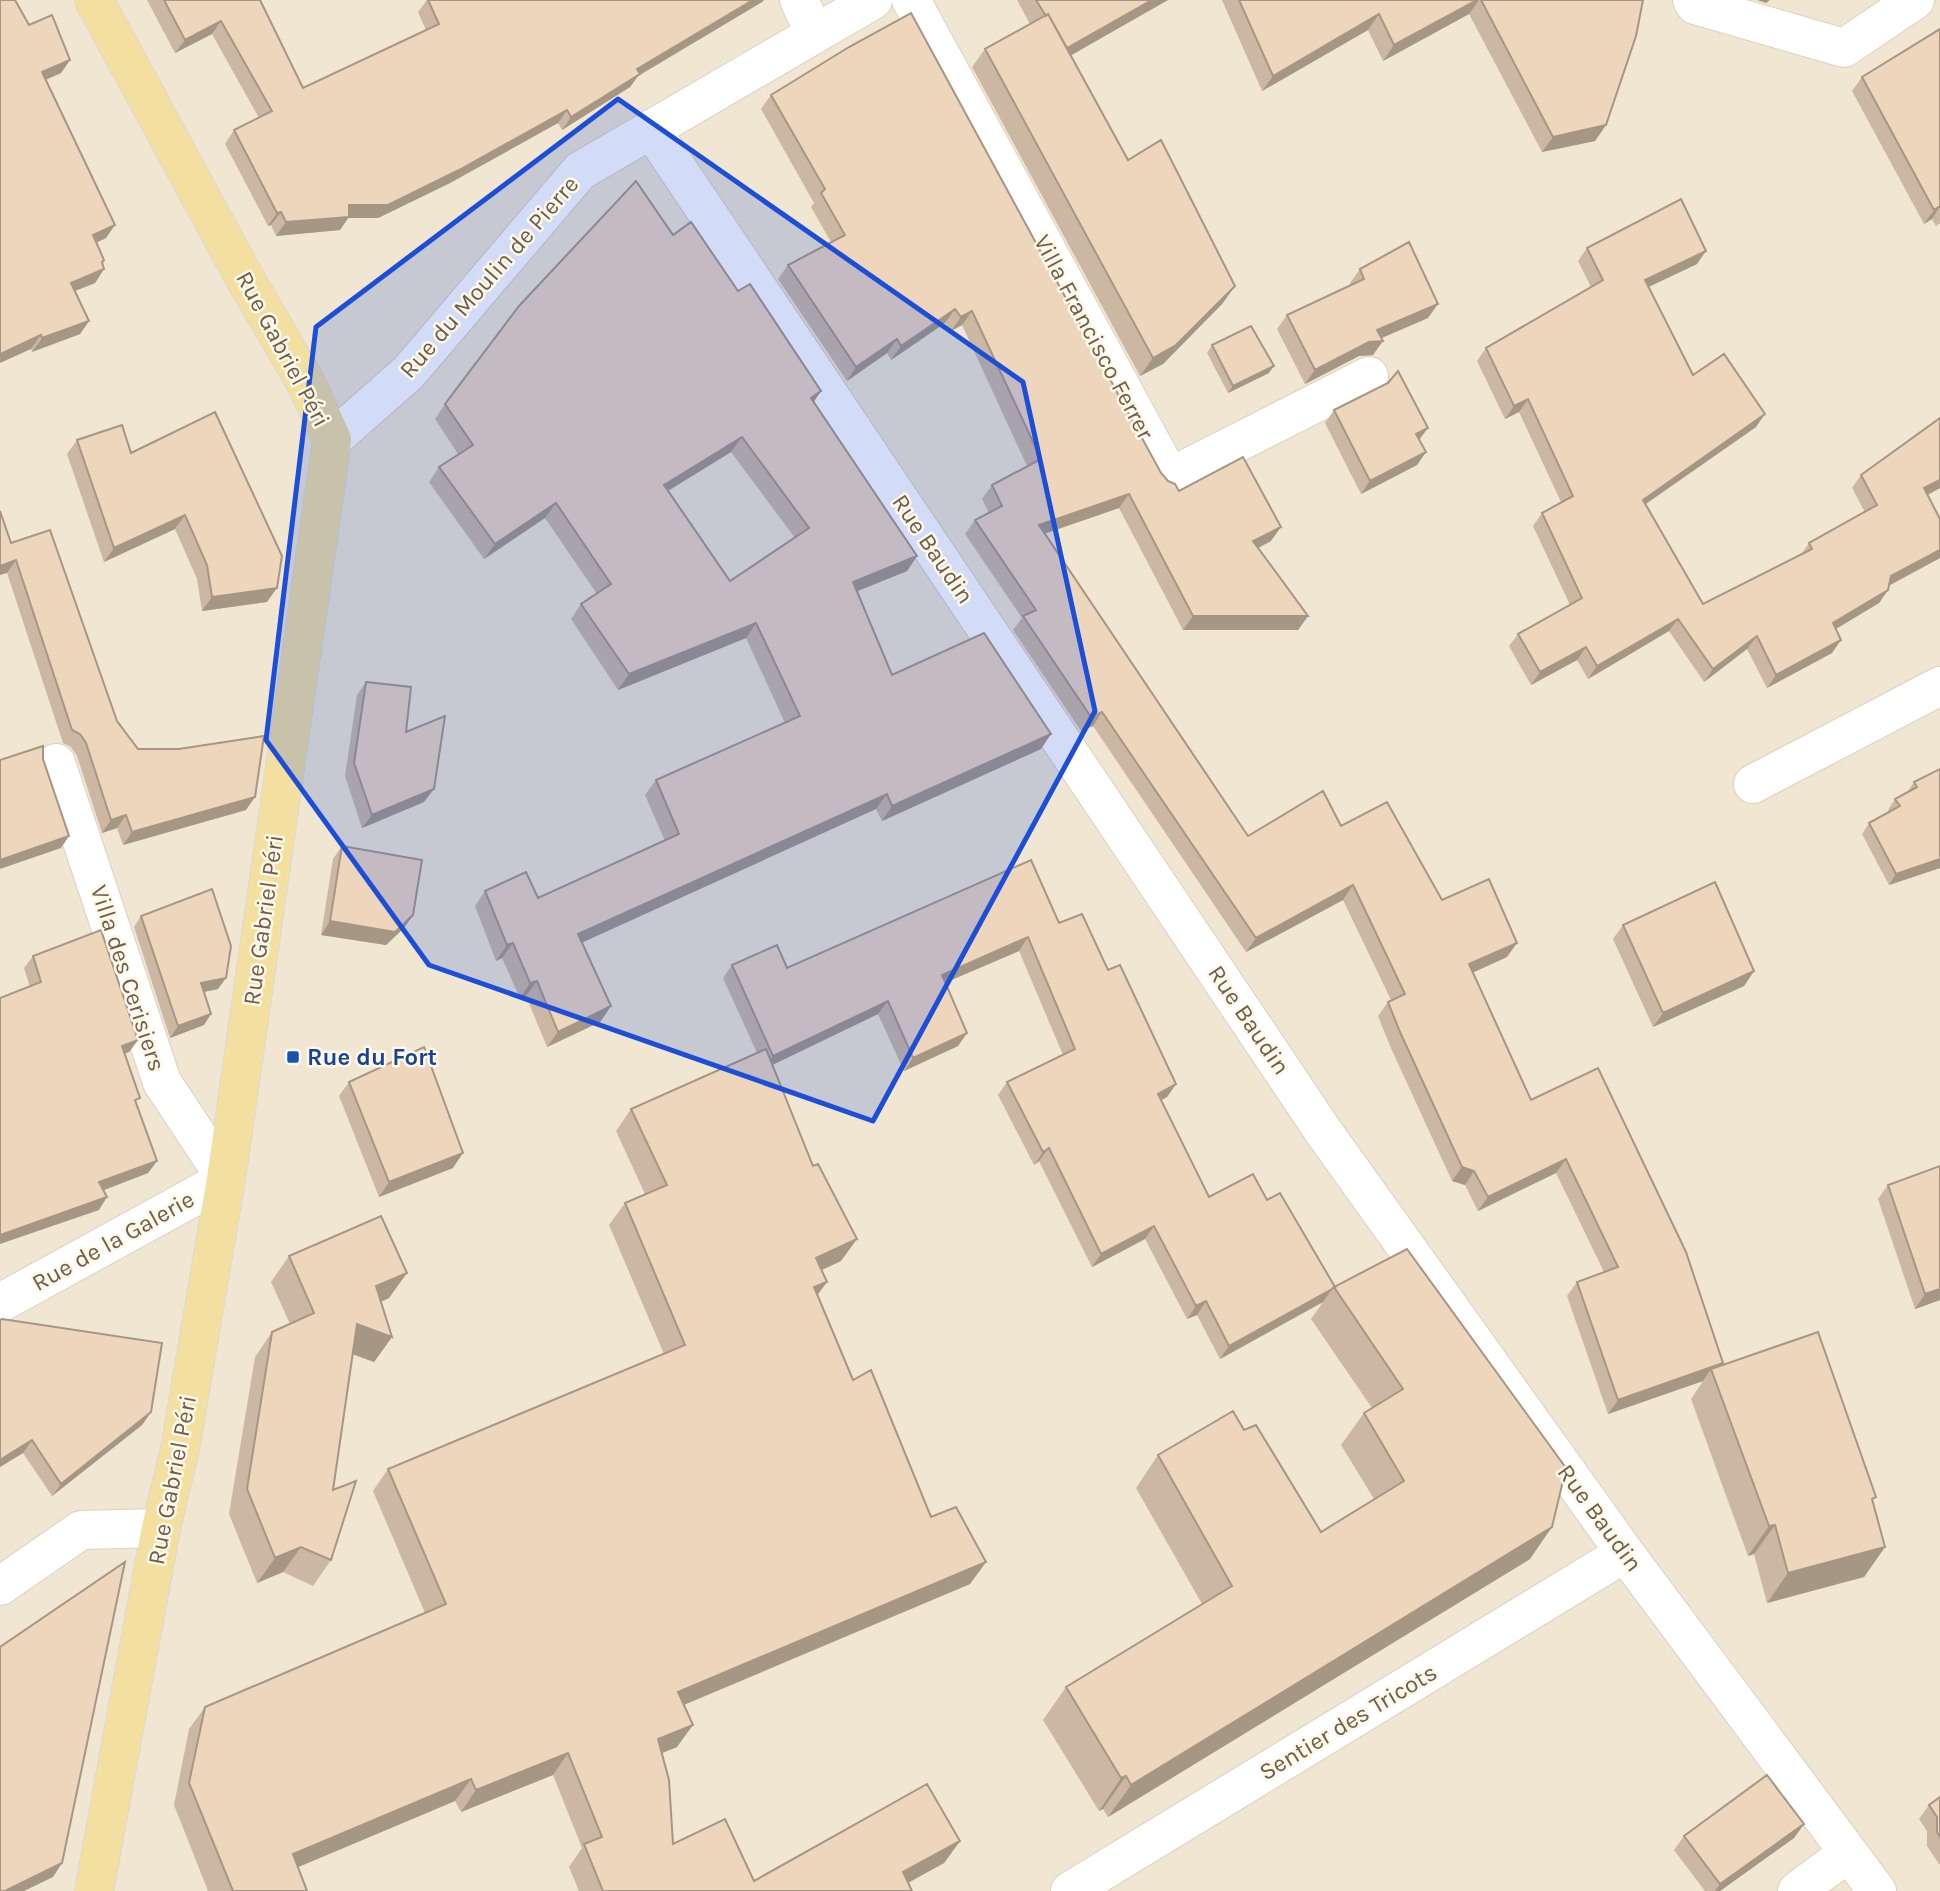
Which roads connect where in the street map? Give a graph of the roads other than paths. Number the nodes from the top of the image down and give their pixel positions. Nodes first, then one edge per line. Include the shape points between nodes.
1 (94, 0) edge
2 (873, 0) edge
3 (911, 0) edge
4 (1692, 0) edge
5 (1915, 0) edge
6 (806, 17) edge
7 (650, 129) junction
8 (1369, 376) dead end
9 (332, 440) junction
10 (1940, 686) edge
11 (56, 763) dead end
12 (1753, 784) dead end
13 (226, 1179) junction
14 (0, 1303) edge
15 (161, 1528) junction
16 (1625, 1553) junction
17 (0, 1586) edge
18 (1848, 1853) junction
19 (94, 1891) edge
20 (1070, 1891) edge
21 (1797, 1891) edge
22 (1877, 1891) edge

1 - 9 main road, Rue Gabriel Péri via 306,383
2 - 6 street, Rue du Moulin de Pierre
3 - 8 street, Villa Francisco Ferrer via 1170,477
4 - 5 street via 1695,5 1844,48
6 - 7 street, Rue du Moulin de Pierre
7 - 9 street, Rue du Moulin de Pierre via 580,171 409,372
7 - 16 street, Rue Baudin via 1324,1131
9 - 13 main road, Rue Gabriel Péri
10 - 12 street
11 - 13 street, Villa des Cerisiers via 162,1082
13 - 14 street, Rue de la Galerie
13 - 15 main road, Rue Gabriel Péri via 180,1449
15 - 17 street via 81,1530
15 - 19 main road, Rue Gabriel Péri
16 - 18 street, Rue Baudin
16 - 20 street, Sentier des Tricots
18 - 21 street
18 - 22 street, Rue Baudin

